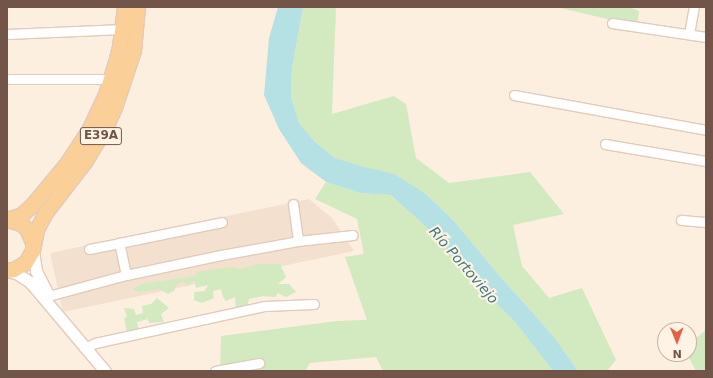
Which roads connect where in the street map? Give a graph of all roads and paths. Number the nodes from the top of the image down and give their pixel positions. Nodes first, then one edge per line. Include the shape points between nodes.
1 (125, 7) edge
2 (138, 7) edge
3 (694, 7) edge
4 (612, 23) dead end
5 (123, 29) junction
6 (7, 34) edge
7 (689, 34) junction
8 (706, 37) edge
9 (7, 79) edge
10 (112, 79) junction
11 (514, 95) dead end
12 (706, 130) edge
13 (606, 144) dead end
14 (706, 161) edge
15 (293, 204) dead end
16 (7, 220) edge
17 (681, 220) dead end
18 (222, 222) dead end
19 (706, 222) edge
20 (352, 235) dead end
21 (298, 240) junction
22 (119, 242) junction
23 (88, 249) dead end
24 (33, 251) junction
25 (7, 271) edge
26 (126, 275) junction
27 (48, 296) junction
28 (314, 304) dead end
29 (67, 326) junction
30 (84, 348) junction
31 (259, 363) dead end
32 (105, 371) edge
33 (215, 371) edge

1 - 5 main road, E39A
2 - 24 main road, E39A via 134,51 115,108 92,151 46,213 37,230
3 - 7 street
4 - 7 street
5 - 6 street
5 - 10 main road, E39A
7 - 8 street
9 - 10 street
10 - 16 main road, E39A via 90,129 67,164 30,208 22,215
11 - 12 street
13 - 14 street
15 - 21 street
16 - 24 main road, E39A via 21,224 27,229 31,236
17 - 19 street
18 - 22 street
20 - 21 street
21 - 26 street
22 - 23 street
22 - 26 street
24 - 25 main road, E39A via 21,267
24 - 27 street via 36,271
25 - 29 street via 16,273 30,282
26 - 27 street
27 - 29 street
28 - 30 street via 265,306 95,343
29 - 30 street
30 - 32 street
31 - 33 street

